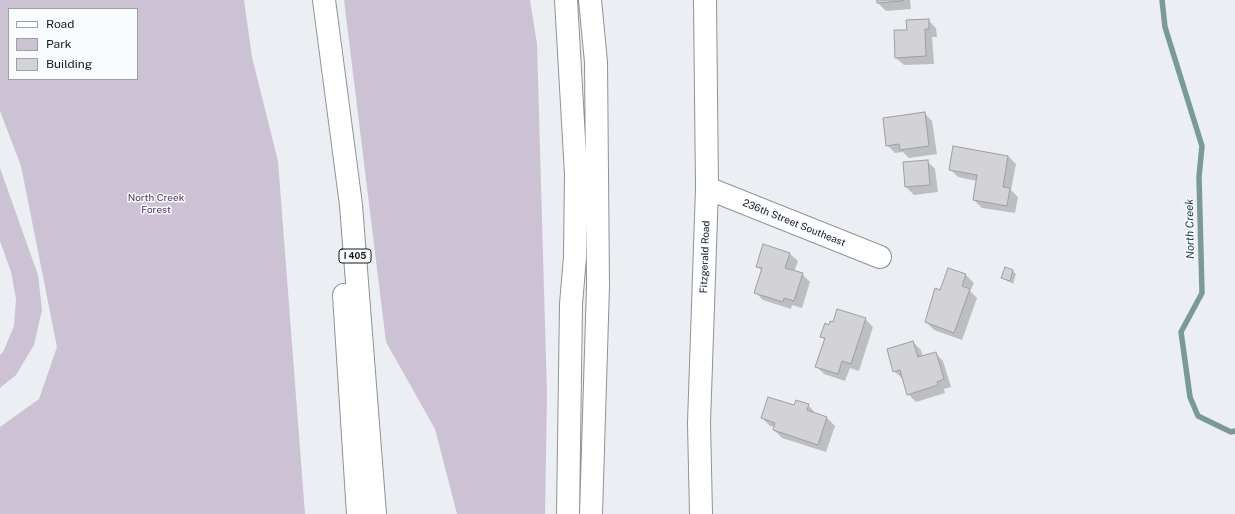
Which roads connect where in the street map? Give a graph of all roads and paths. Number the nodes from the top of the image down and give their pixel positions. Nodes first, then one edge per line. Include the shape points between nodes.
1 (309, 0) edge
2 (324, 0) edge
3 (566, 0) edge
4 (590, 0) edge
5 (705, 0) edge
6 (707, 188) junction
7 (574, 257) junction
8 (880, 257) dead end
9 (598, 286) junction
10 (358, 514) edge
11 (375, 514) edge
12 (568, 514) edge
13 (591, 514) edge
14 (701, 514) edge

1 - 10 main road, I 405 via 341,256
2 - 11 main road, I 405 via 351,205
3 - 7 main road via 576,174
4 - 9 main road via 596,62
5 - 6 main road, Fitzgerald Road
6 - 8 main road, 236th Street Southeast
6 - 14 main road, Fitzgerald Road via 699,423
7 - 9 main road
7 - 12 main road
9 - 13 main road

